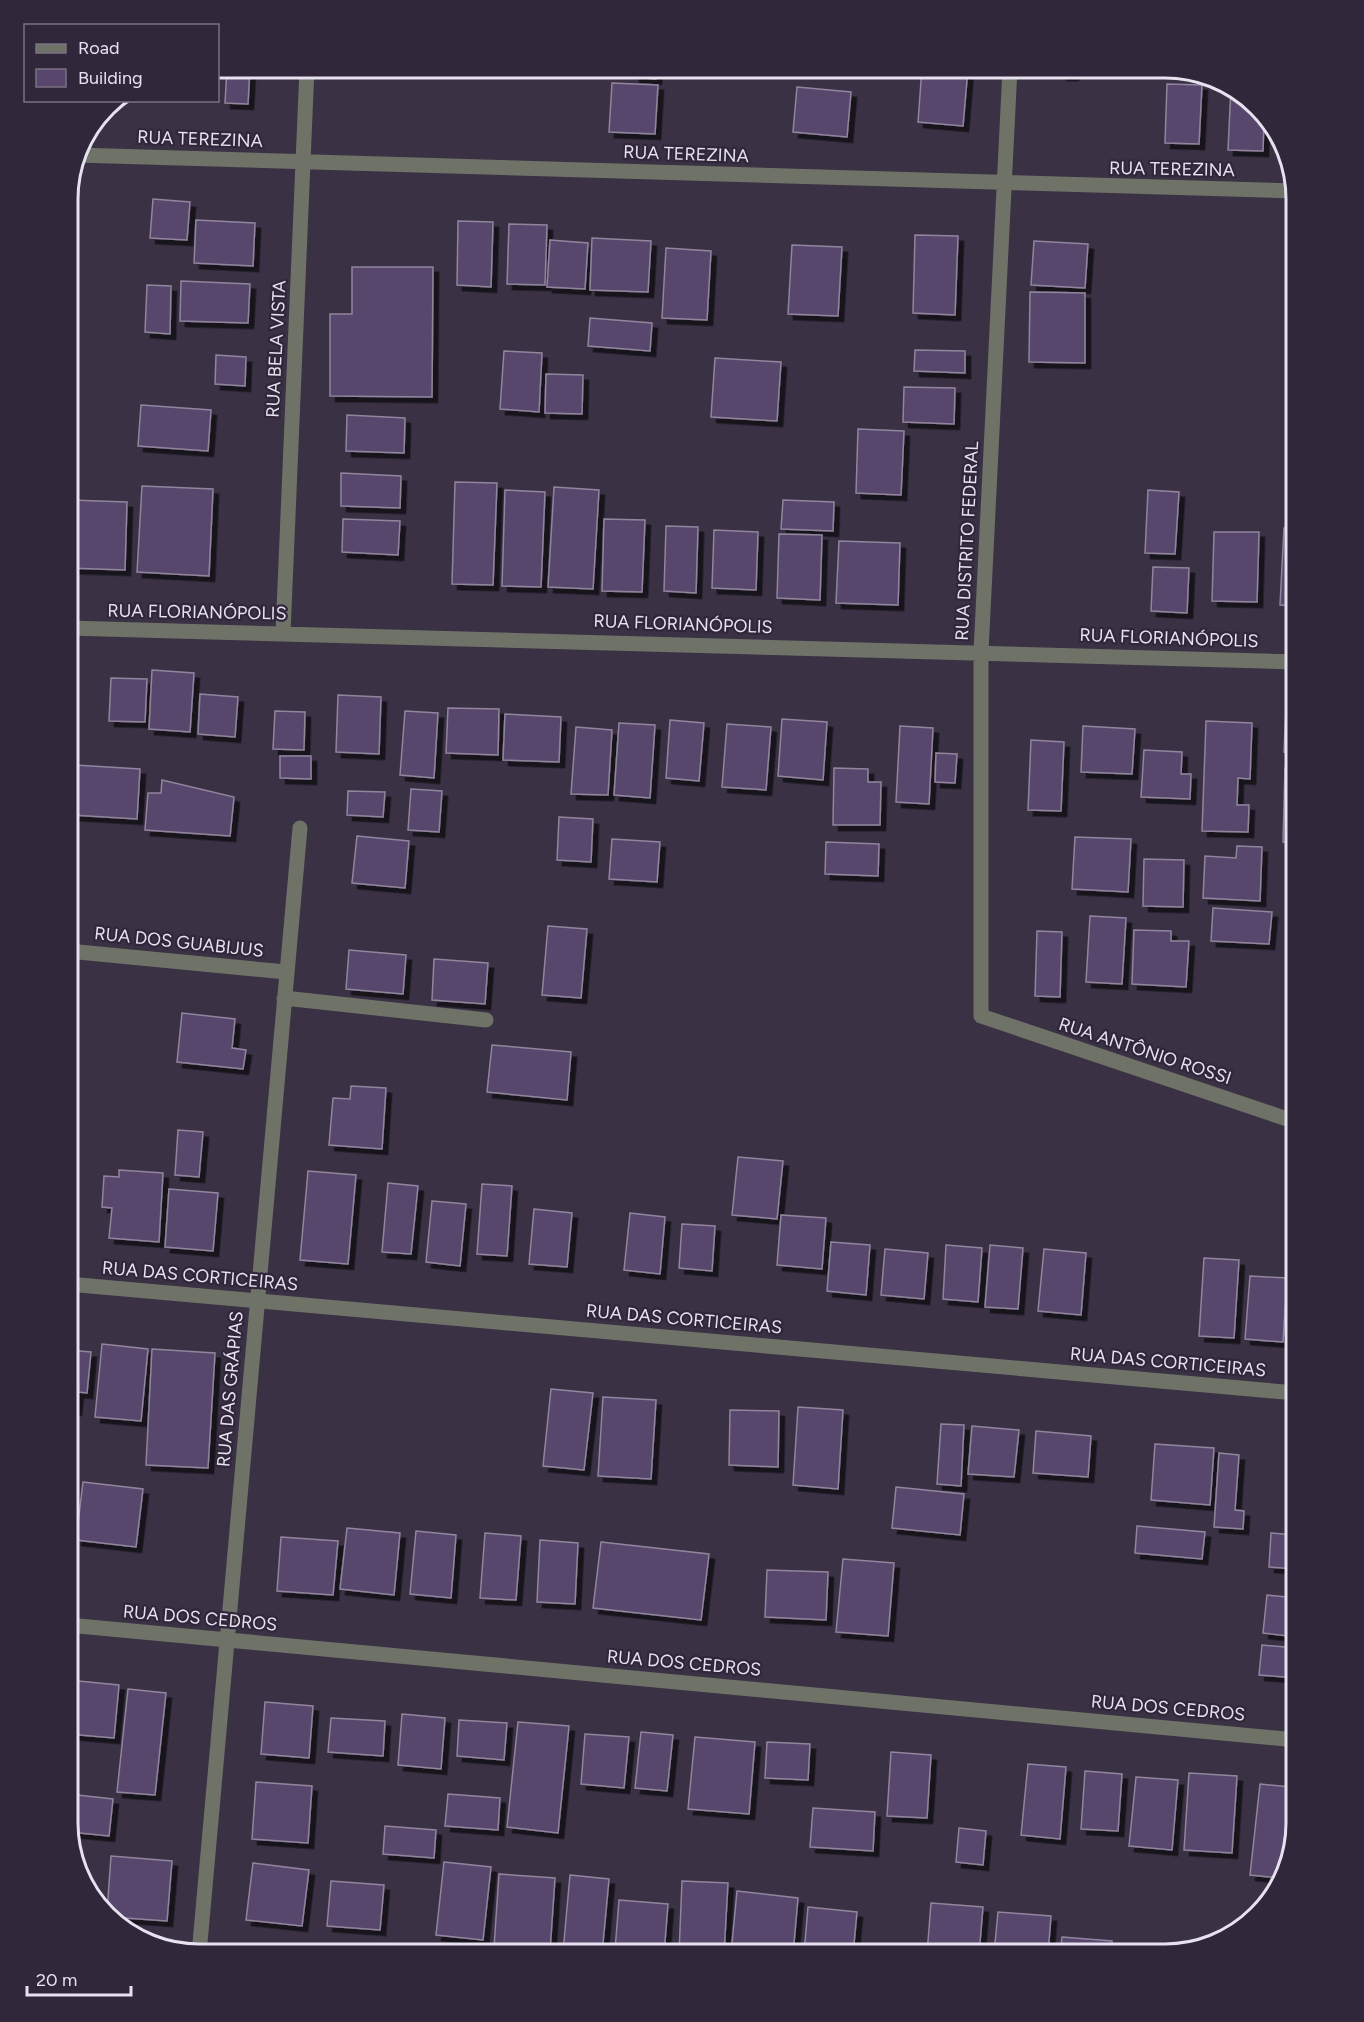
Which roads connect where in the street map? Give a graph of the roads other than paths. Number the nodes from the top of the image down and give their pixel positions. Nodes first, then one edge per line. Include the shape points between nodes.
1 (307, 78) edge
2 (1009, 78) edge
3 (86, 155) edge
4 (304, 162) junction
5 (1003, 184) junction
6 (1285, 191) edge
7 (78, 628) edge
8 (283, 633) junction
9 (981, 652) junction
10 (1286, 662) edge
11 (300, 828) dead end
12 (78, 952) edge
13 (286, 972) junction
14 (284, 998) junction
15 (981, 1016) joint
16 (486, 1020) dead end
17 (1286, 1119) edge
18 (78, 1285) edge
19 (257, 1301) junction
20 (1286, 1392) edge
21 (78, 1626) edge
22 (227, 1640) junction
23 (1286, 1739) edge
24 (200, 1944) edge

1 - 4 street, RUA BELA VISTA
2 - 5 street, RUA DISTRITO FEDERAL
3 - 4 street, RUA TEREZINA
4 - 5 street, RUA TEREZINA
4 - 8 street, RUA BELA VISTA
5 - 6 street, RUA TEREZINA
5 - 9 street, RUA DISTRITO FEDERAL
7 - 8 street, RUA FLORIANÓPOLIS
8 - 9 street, RUA FLORIANÓPOLIS
9 - 10 street, RUA FLORIANÓPOLIS
9 - 15 street, RUA DISTRITO FEDERAL
11 - 13 street, RUA DAS GRÁPIAS
12 - 13 street, RUA DOS GUABIJUS
13 - 14 street, RUA DAS GRÁPIAS
14 - 16 street
14 - 19 street, RUA DAS GRÁPIAS
15 - 17 street, RUA ANTÔNIO ROSSI
18 - 19 street, RUA DAS CORTICEIRAS
19 - 20 street, RUA DAS CORTICEIRAS
19 - 22 street, RUA DAS GRÁPIAS
21 - 22 street, RUA DOS CEDROS
22 - 23 street, RUA DOS CEDROS
22 - 24 street, RUA DAS GRÁPIAS

